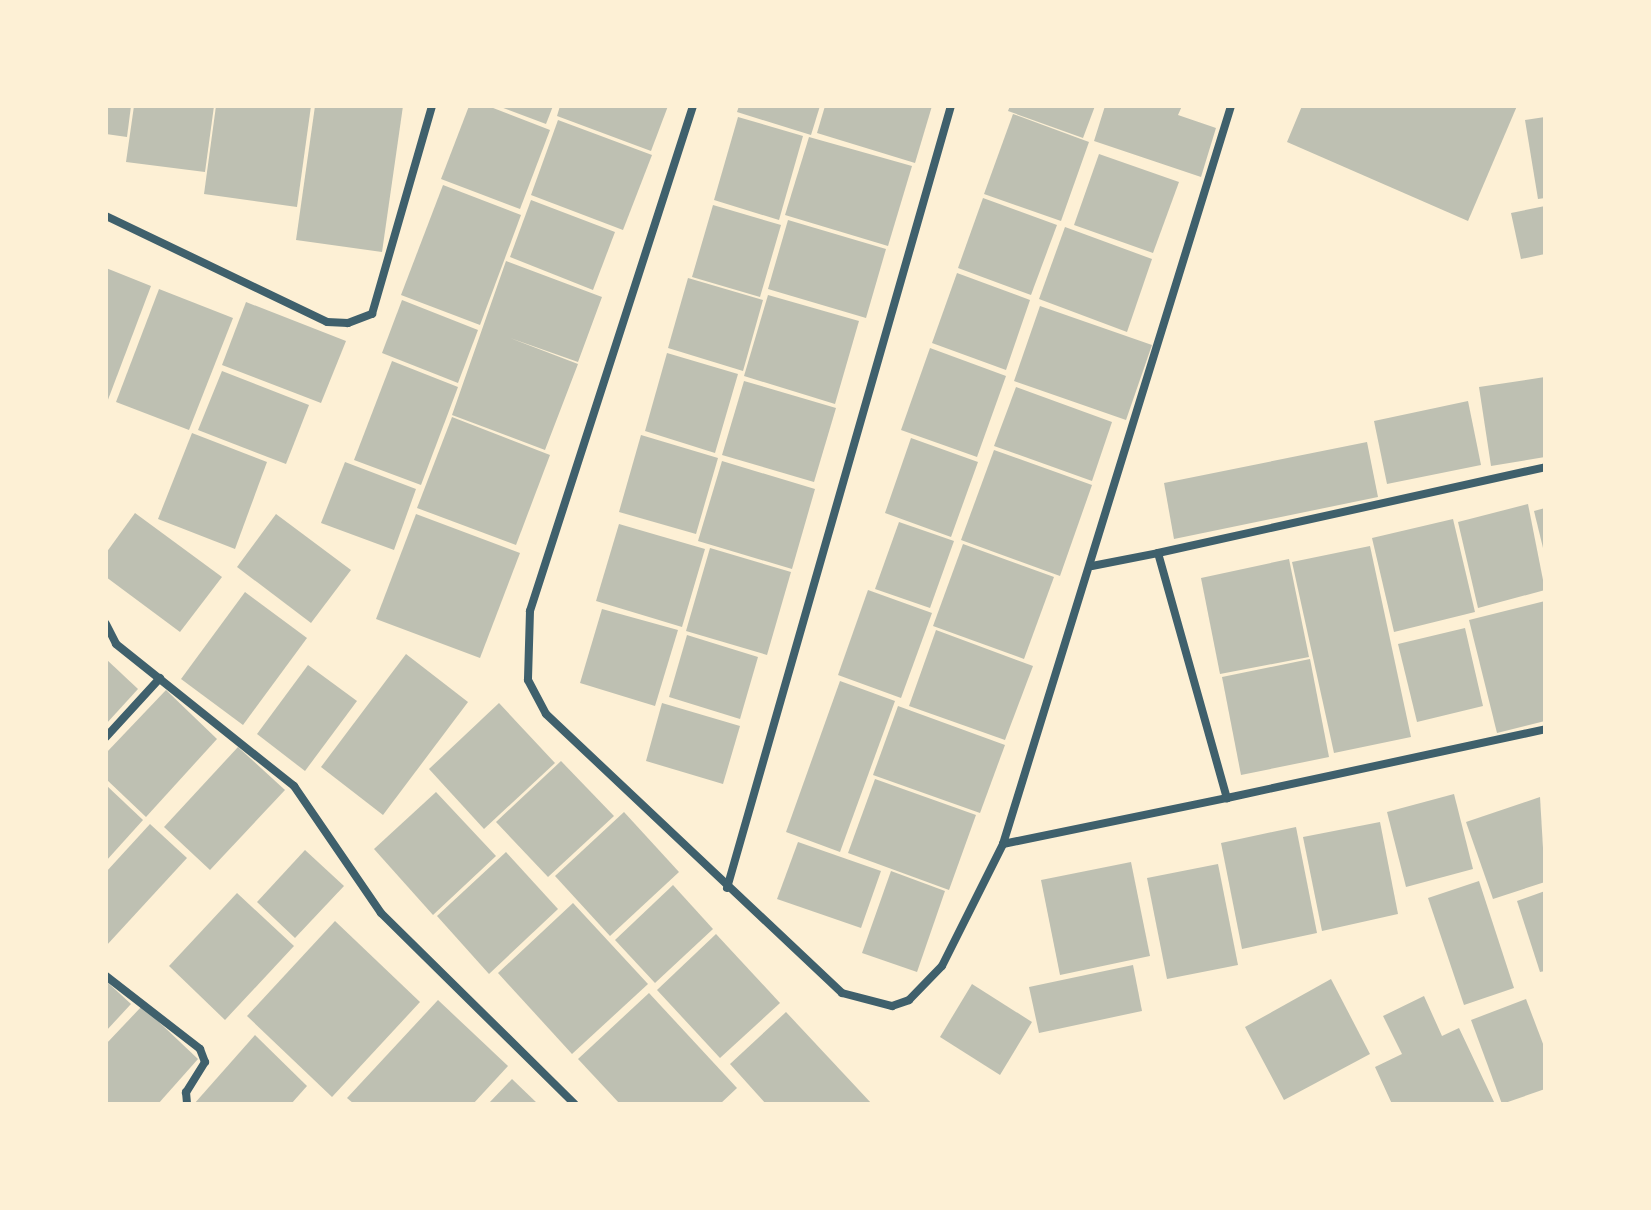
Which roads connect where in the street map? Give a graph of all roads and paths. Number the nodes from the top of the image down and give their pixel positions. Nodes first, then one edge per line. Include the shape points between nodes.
1 (432, 106) edge
2 (693, 106) edge
3 (951, 106) edge
4 (1231, 106) edge
5 (106, 216) edge
6 (1545, 467) edge
7 (1158, 553) junction
8 (1092, 566) junction
9 (106, 624) edge
10 (160, 678) junction
11 (1545, 729) edge
12 (106, 737) edge
13 (1227, 798) junction
14 (1003, 844) junction
15 (727, 888) junction
16 (106, 976) edge
17 (187, 1104) edge
18 (575, 1104) edge

1 - 5 street via 372,314 348,323 327,322
2 - 15 street via 530,611 525,655 528,680 546,714
3 - 15 street
4 - 8 street
6 - 7 street
7 - 8 street
7 - 13 street
8 - 14 street
9 - 10 street via 116,644
10 - 12 street
10 - 18 street via 294,786 381,913
11 - 13 street
13 - 14 street
14 - 15 street via 942,966 909,1000 892,1006 842,993
16 - 17 street via 200,1049 205,1062 186,1092

